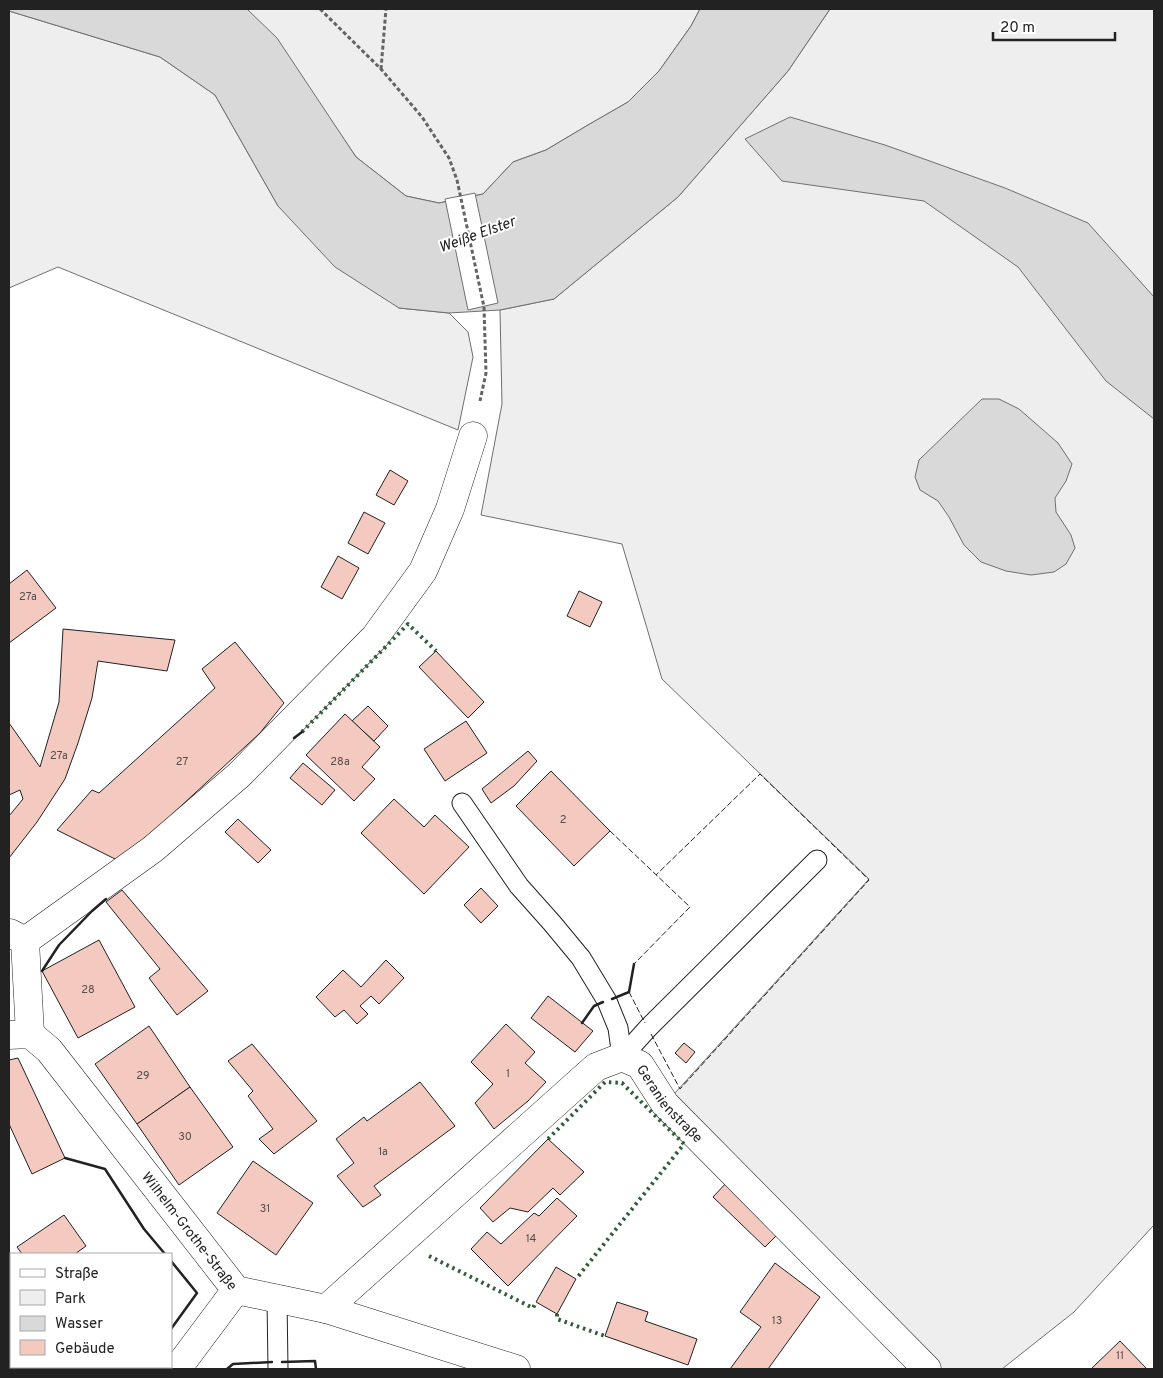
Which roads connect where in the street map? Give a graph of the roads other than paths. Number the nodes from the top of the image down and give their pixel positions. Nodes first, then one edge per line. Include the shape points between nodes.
1 (473, 436) road end
2 (462, 803) dead end
3 (817, 860) dead end
4 (17, 936) edge
5 (20, 1034) edge
6 (622, 1057) junction
7 (236, 1290) junction
8 (277, 1298) junction
9 (326, 1309) junction
10 (177, 1369) edge
11 (278, 1369) edge
12 (516, 1369) edge
13 (927, 1369) edge

1 - 4 street via 450,509 423,571 375,637 239,776 153,849
2 - 6 lane via 519,886 581,958 607,1001 618,1028
3 - 6 lane
4 - 5 street
5 - 7 street, Wilhelm-Grothe-Straße via 49,1050
6 - 9 street, Geranienstraße via 596,1067
6 - 13 street, Geranienstraße via 640,1064 665,1104
7 - 8 street, Wilhelm-Grothe-Straße
7 - 10 street
8 - 9 street, Wilhelm-Grothe-Straße
8 - 11 lane
9 - 12 street, Wilhelm-Grothe-Straße

